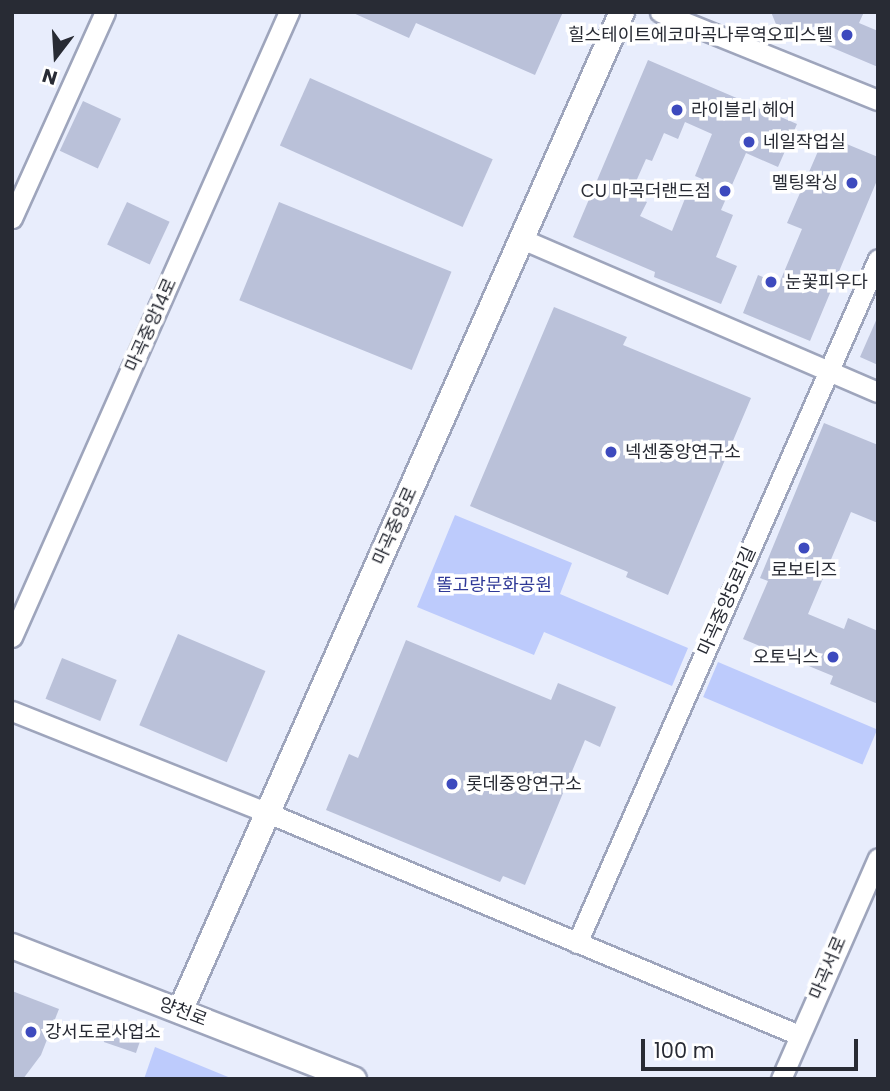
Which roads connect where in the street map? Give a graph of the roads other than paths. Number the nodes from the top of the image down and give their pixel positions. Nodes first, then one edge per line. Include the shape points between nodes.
1 (105, 12) edge
2 (289, 12) edge
3 (622, 12) edge
4 (660, 12) edge
5 (878, 100) edge
6 (12, 218) edge
7 (522, 239) junction
8 (878, 259) edge
9 (828, 371) junction
10 (878, 392) edge
11 (12, 637) edge
12 (12, 711) edge
13 (268, 813) junction
14 (878, 859) edge
15 (577, 943) junction
16 (12, 946) edge
17 (180, 1010) junction
18 (799, 1035) junction
19 (354, 1079) edge
20 (781, 1079) edge

1 - 6 street
2 - 11 street, 마곡중앙14로
3 - 7 main road, 마곡중앙로
4 - 5 street
7 - 9 street
7 - 13 main road, 마곡중앙로
8 - 9 street, 마곡중앙5로1길
9 - 10 street
9 - 15 street, 마곡중앙5로1길
12 - 13 street
13 - 15 street
13 - 17 main road, 마곡중앙로
14 - 18 street, 마곡서로
15 - 18 street
16 - 17 main road, 양천로
17 - 19 main road, 양천로
18 - 20 street, 마곡서로

